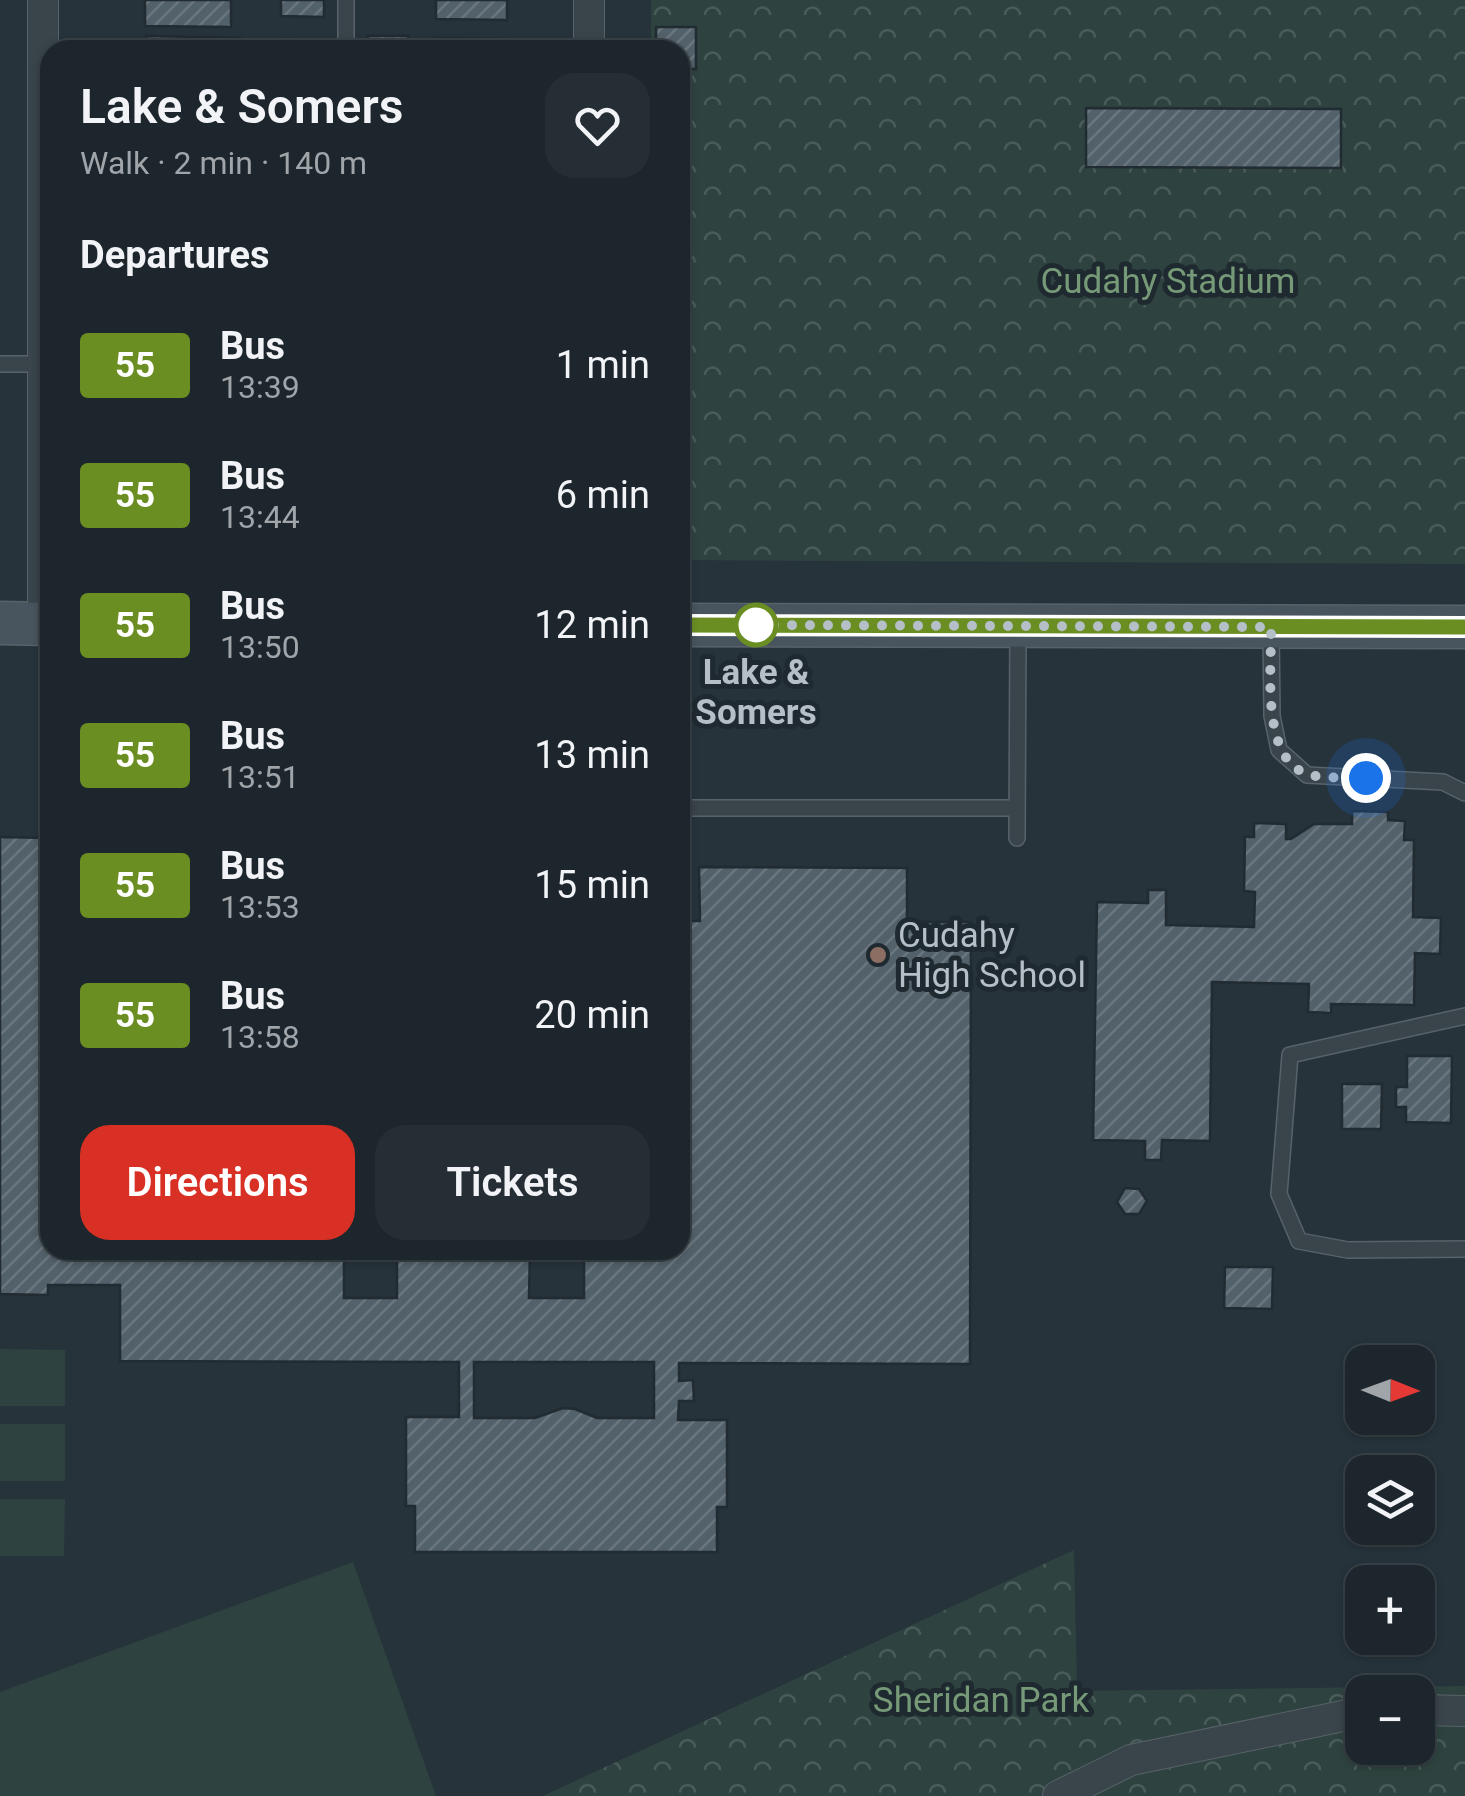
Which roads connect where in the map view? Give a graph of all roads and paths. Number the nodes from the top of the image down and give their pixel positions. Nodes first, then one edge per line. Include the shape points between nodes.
1 (43, 0) edge
2 (346, 0) edge
3 (589, 0) edge
4 (43, 40) edge
5 (346, 40) edge
6 (588, 40) edge
7 (0, 364) edge
8 (40, 364) edge
9 (0, 623) edge
10 (40, 624) edge
11 (690, 625) edge
12 (1018, 627) junction
13 (1271, 627) junction
14 (1465, 627) edge
15 (1465, 794) edge
16 (690, 808) edge
17 (1017, 808) junction
18 (1018, 838) dead end
19 (1465, 1016) edge
20 (1465, 1249) edge
21 (1435, 1710) edge
22 (1465, 1711) edge
23 (1345, 1716) edge
24 (1058, 1796) edge

1 - 4 street
2 - 5 lane
3 - 6 street
7 - 8 lane
9 - 10 main road
11 - 12 main road
12 - 13 main road
12 - 17 lane
13 - 14 main road
13 - 15 lane via 1279,750 1307,775 1443,782
16 - 17 lane
17 - 18 lane
19 - 20 lane via 1290,1055 1279,1194 1299,1241 1348,1250
21 - 22 street
23 - 24 street via 1131,1760

